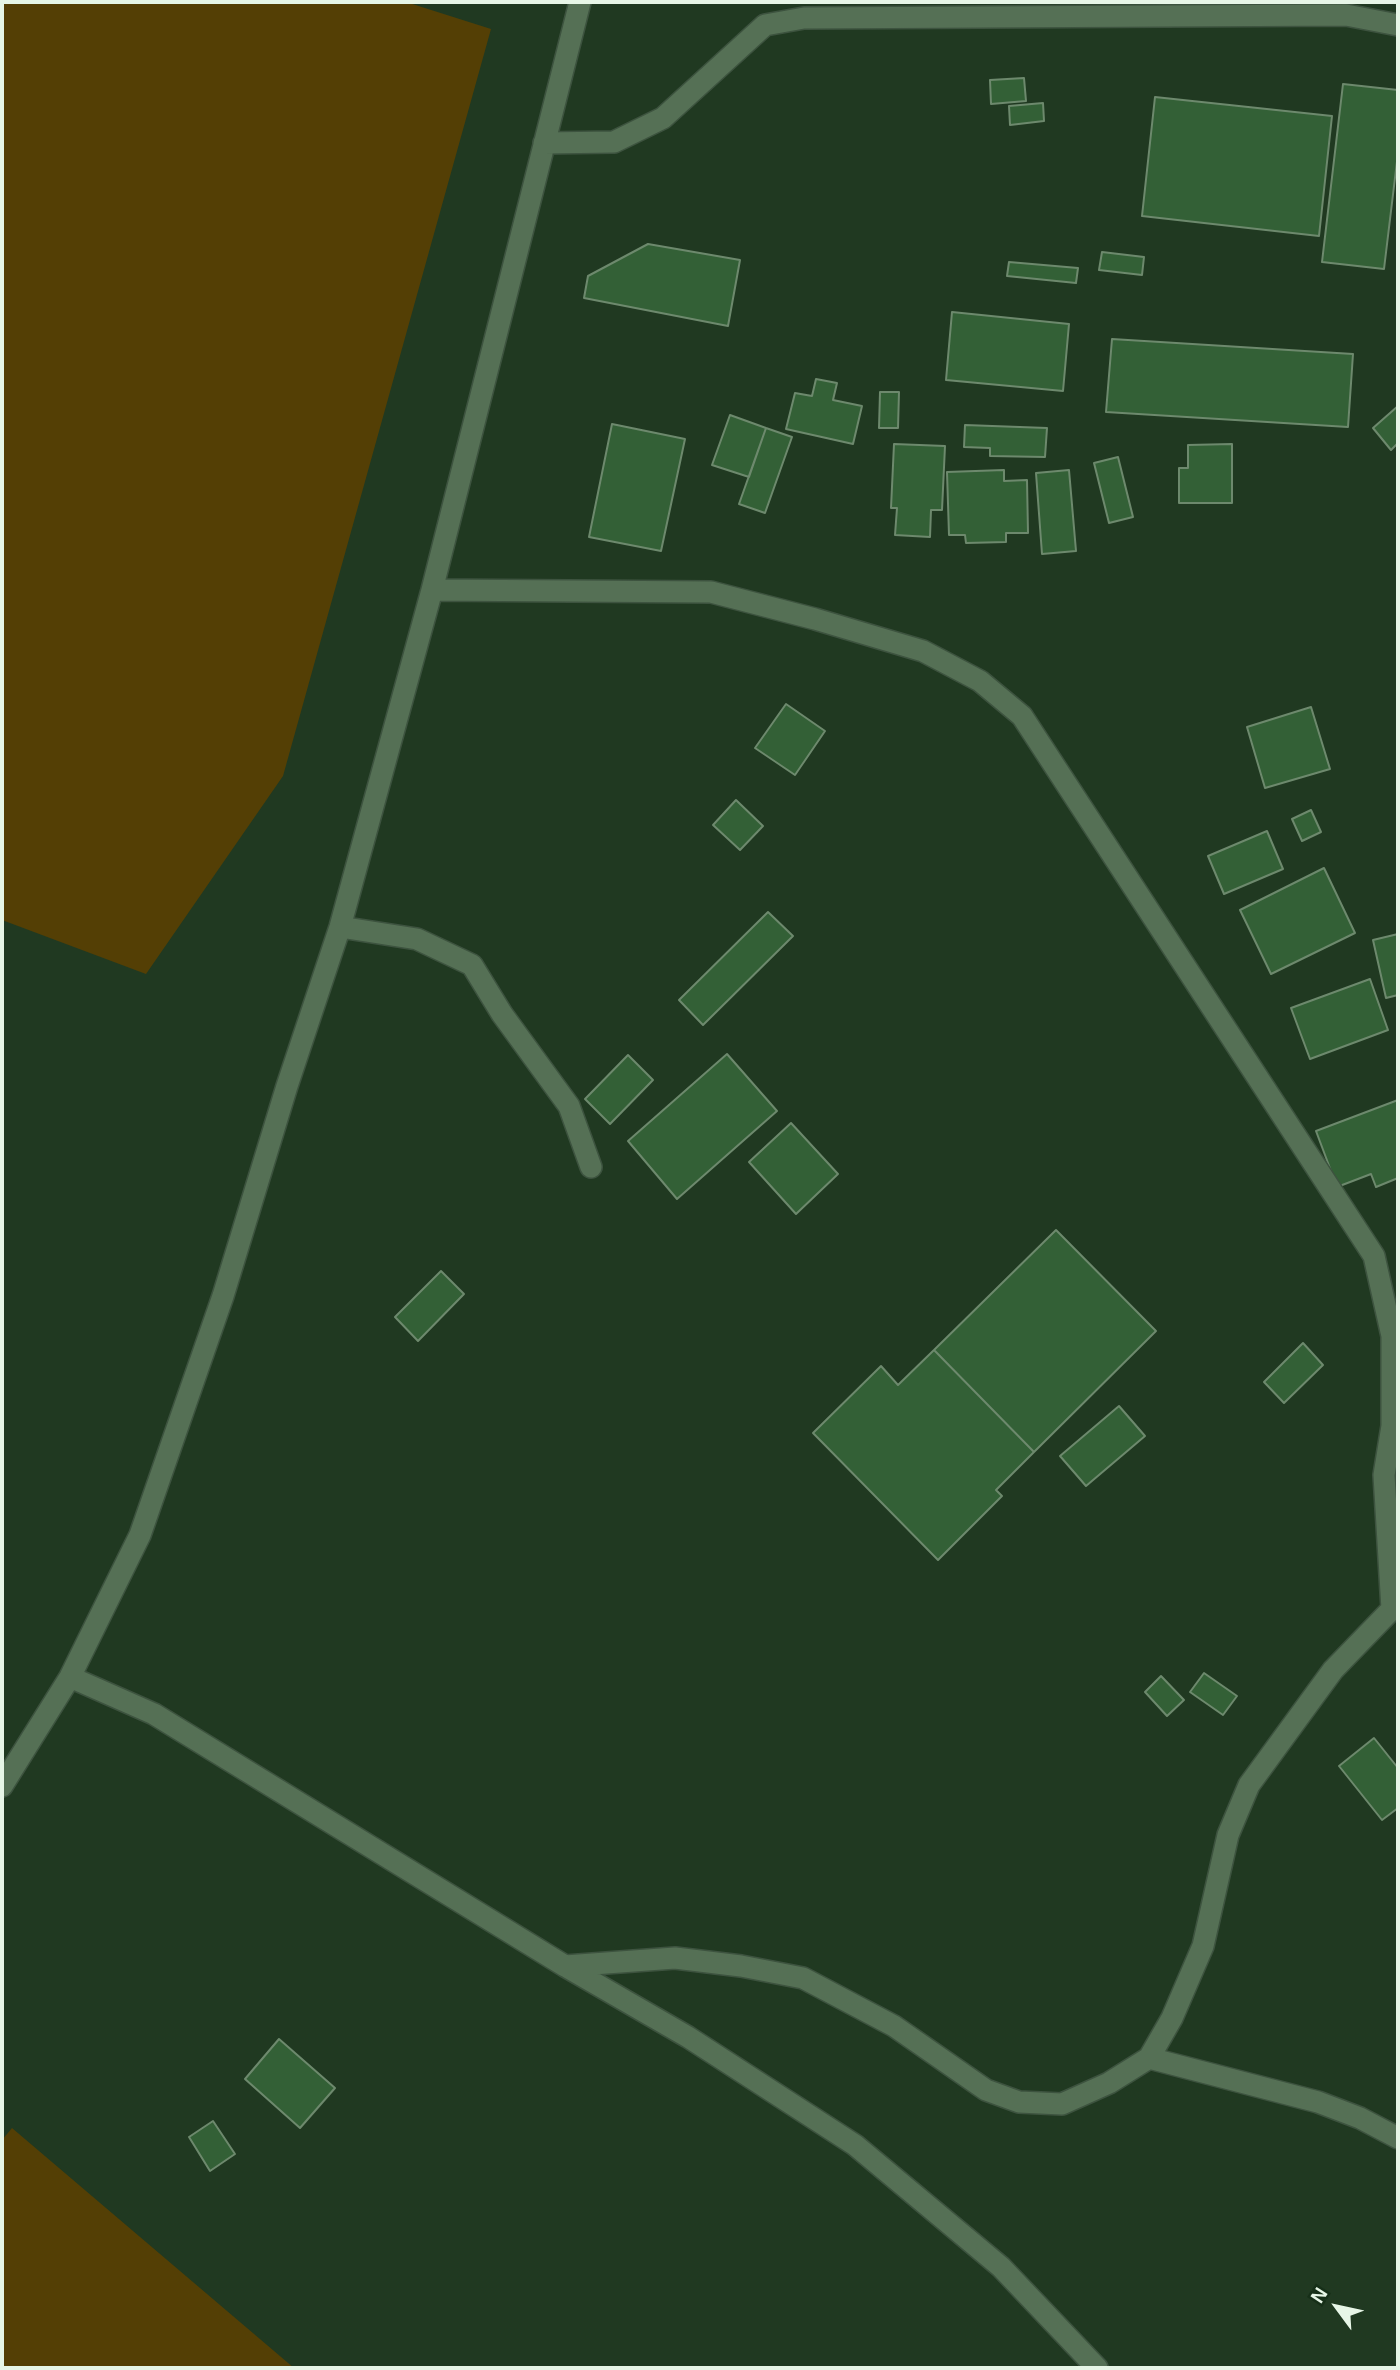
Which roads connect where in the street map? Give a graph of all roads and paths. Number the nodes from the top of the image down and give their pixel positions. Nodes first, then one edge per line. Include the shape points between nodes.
1 (580, 2) edge
2 (1398, 25) edge
3 (544, 143) junction
4 (432, 590) junction
5 (340, 927) junction
6 (591, 1167) dead end
7 (1395, 1611) edge
8 (70, 1677) junction
9 (2, 1786) edge
10 (565, 1966) junction
11 (1149, 2059) junction
12 (1398, 2138) edge
13 (1097, 2368) edge

1 - 3 street
2 - 3 street via 1346,15 804,18 765,25 663,118 614,142
3 - 4 street
4 - 5 street
4 - 7 street via 711,592 923,651 980,681 1022,716 1374,1256 1392,1336 1392,1426 1384,1475
5 - 6 street via 417,939 472,965 569,1106
5 - 8 street via 223,1296 140,1535
7 - 11 street via 1333,1670 1249,1785 1228,1835 1203,1946
8 - 9 street
8 - 10 street via 154,1714
10 - 11 street via 675,1958 803,1978 894,2026 986,2090 1019,2102 1062,2104
10 - 13 street via 688,2037 855,2145 1001,2267
11 - 12 street via 1318,2102

